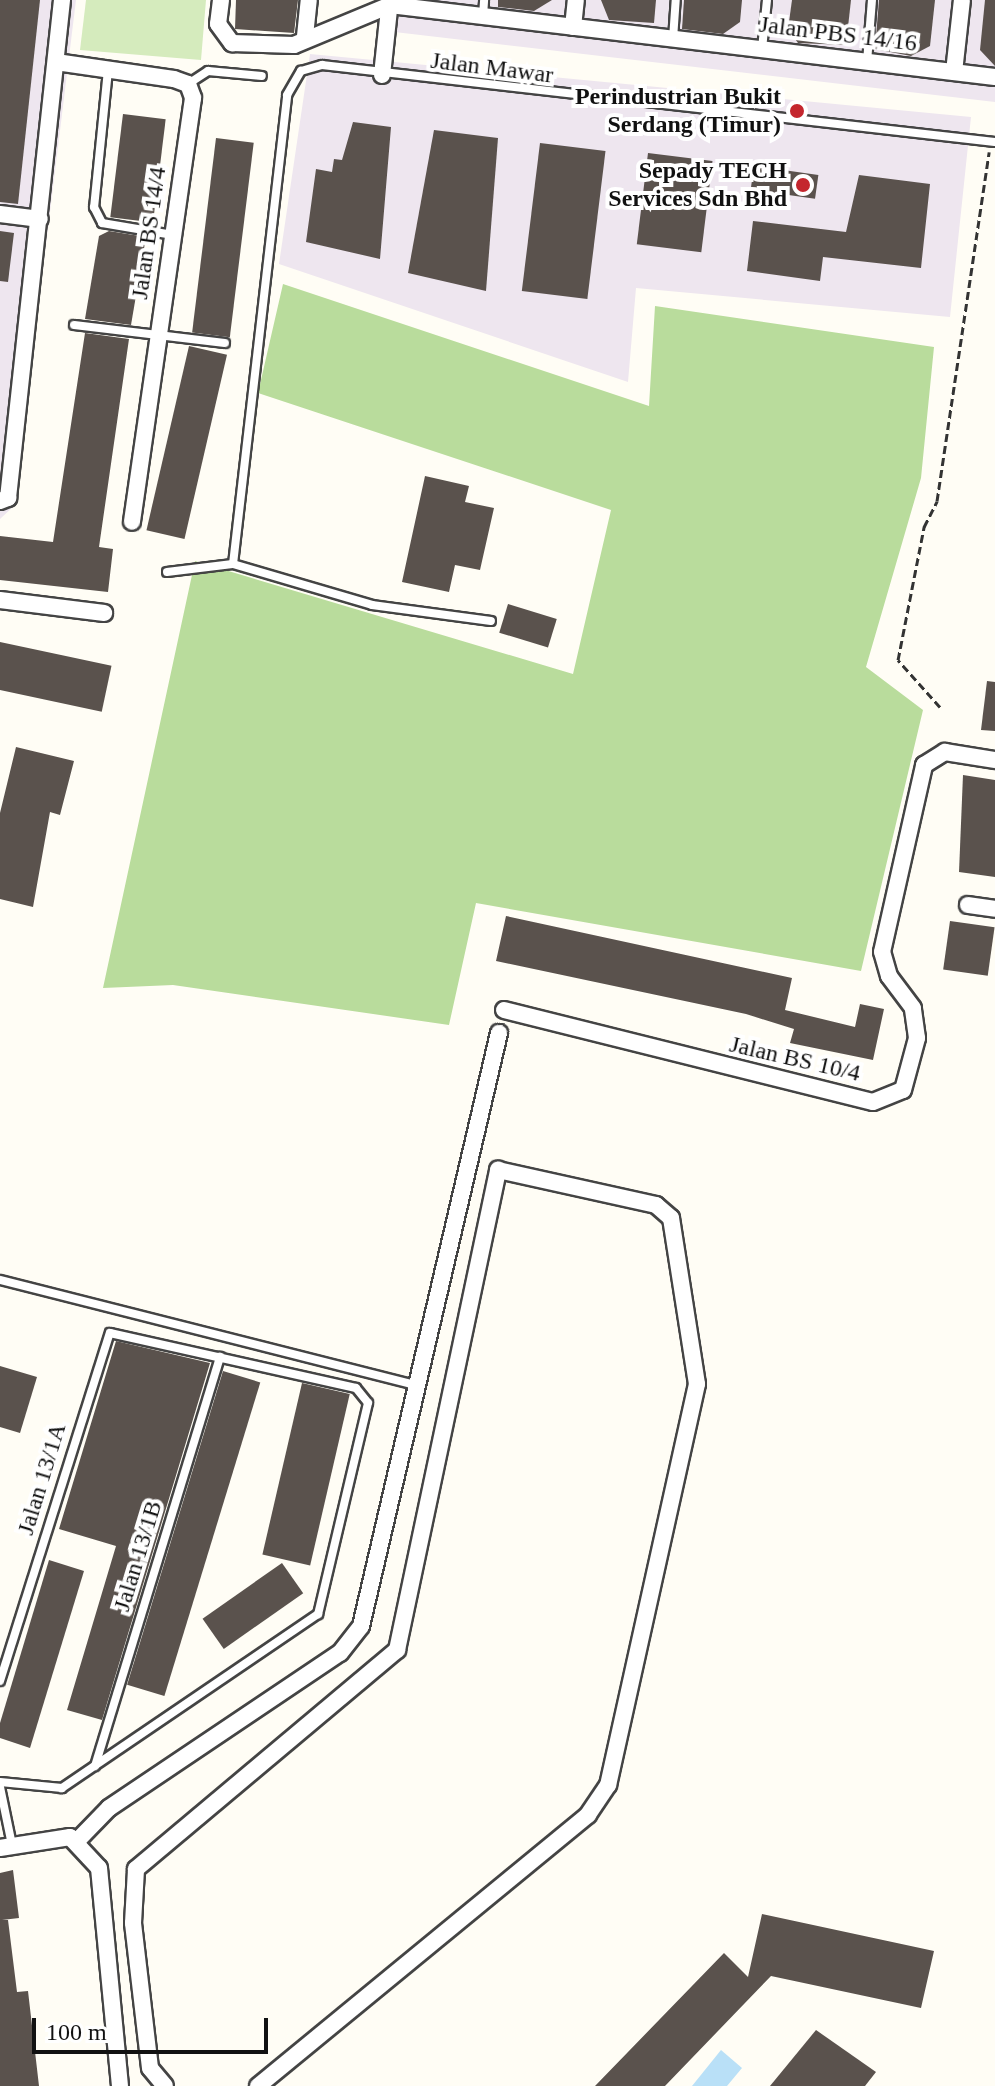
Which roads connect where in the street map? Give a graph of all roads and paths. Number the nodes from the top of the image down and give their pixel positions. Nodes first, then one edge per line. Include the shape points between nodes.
1 (62, 0) edge
2 (221, 0) edge
3 (309, 0) edge
4 (576, 0) edge
5 (676, 0) edge
6 (767, 0) edge
7 (872, 0) edge
8 (962, 0) edge
9 (390, 3) edge
10 (484, 8) edge
11 (573, 27) junction
12 (305, 36) junction
13 (673, 39) junction
14 (762, 49) junction
15 (56, 62) junction
16 (867, 62) junction
17 (108, 69) junction
18 (954, 72) junction
19 (382, 75) junction
20 (262, 76) dead end
21 (995, 77) edge
22 (188, 84) junction
23 (993, 142) edge
24 (0, 214) edge
25 (40, 219) junction
26 (173, 235) junction
27 (74, 325) dead end
28 (158, 339) junction
29 (225, 343) dead end
30 (4, 500) edge
31 (132, 522) dead end
32 (233, 564) junction
33 (167, 572) dead end
34 (0, 600) edge
35 (104, 613) dead end
36 (491, 621) dead end
37 (940, 707) dead end
38 (995, 760) edge
39 (968, 905) dead end
40 (995, 909) edge
41 (504, 1010) dead end
42 (499, 1033) dead end
43 (0, 1280) edge
44 (220, 1357) junction
45 (416, 1385) junction
46 (0, 1681) edge
47 (94, 1767) junction
48 (0, 1784) edge
49 (77, 1841) junction
50 (6, 1846) edge
51 (120, 2086) edge
52 (165, 2086) edge
53 (258, 2086) edge

1 - 15 street
2 - 12 street via 218,24 232,43 294,45
3 - 12 street
4 - 11 street
5 - 13 lane
6 - 14 lane
7 - 16 lane
8 - 18 street
9 - 10 street, Jalan PBS 14/16
9 - 12 street
9 - 19 street
10 - 11 street, Jalan PBS 14/16
11 - 13 street, Jalan PBS 14/16
13 - 14 street, Jalan PBS 14/16
14 - 16 street, Jalan PBS 14/16
15 - 17 street
15 - 25 street
16 - 18 street, Jalan PBS 14/16
17 - 22 street
17 - 26 lane via 94,207 102,223
18 - 21 street, Jalan PBS 14/16
19 - 23 lane, Jalan Mawar
19 - 32 lane, Jalan Mawar via 312,66 287,95
20 - 22 lane via 208,71
22 - 26 street, Jalan BS 14/4 via 193,98
23 - 37 path via 937,501 924,527 898,660
24 - 25 street
25 - 30 street
26 - 28 street, Jalan BS 14/4
27 - 28 lane
28 - 29 lane
28 - 31 street, Jalan BS 14/4
32 - 33 lane
32 - 36 lane via 372,605
34 - 35 street
38 - 41 street, Jalan BS 10/4 via 945,752 924,765 882,952 889,976 913,1008 917,1038 903,1090 873,1102
39 - 40 street
42 - 45 street via 451,1263
43 - 45 lane
44 - 46 lane, Jalan 13/1A via 109,1335
44 - 47 lane, Jalan 13/1B
44 - 47 lane via 356,1388 368,1403 318,1614
45 - 49 street via 361,1626 340,1653 109,1808
47 - 48 lane via 62,1788
48 - 50 lane
49 - 50 street
49 - 51 street via 99,1868
52 - 53 street via 150,2068 133,1923 136,1869 397,1650 498,1170 656,1205 671,1218 697,1384 608,1785 588,1815

